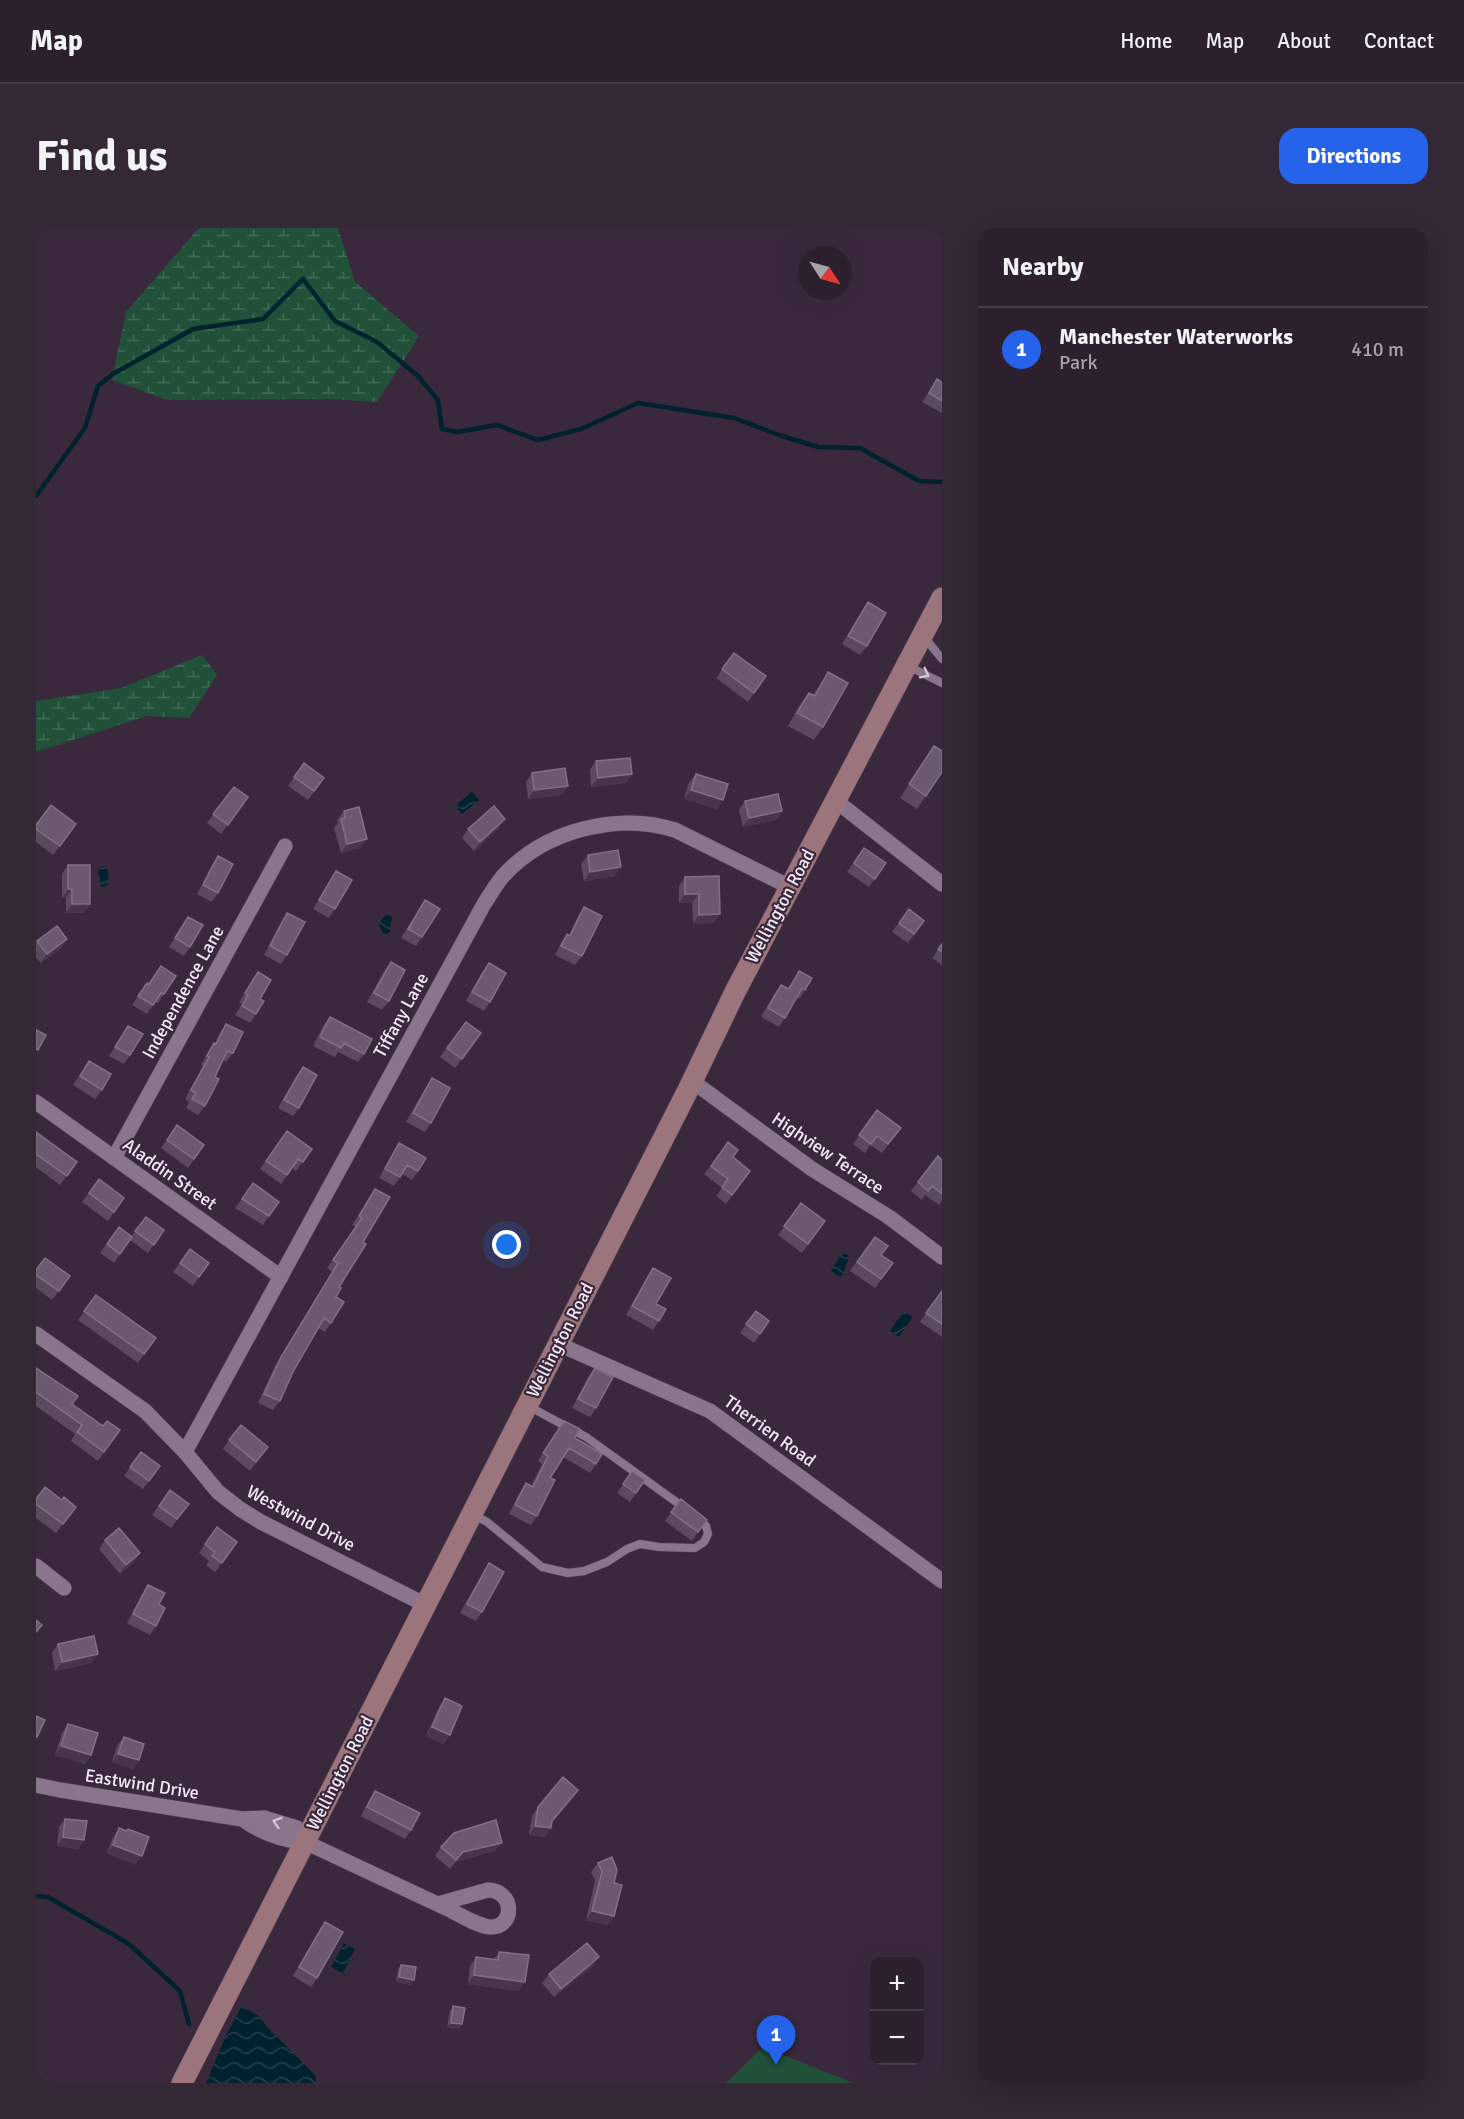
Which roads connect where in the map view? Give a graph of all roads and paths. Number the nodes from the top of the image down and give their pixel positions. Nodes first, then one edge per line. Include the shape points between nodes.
1 (942, 598) edge
2 (923, 635) junction
3 (942, 659) edge
4 (907, 665) junction
5 (942, 683) edge
6 (836, 801) junction
7 (285, 846) dead end
8 (942, 884) edge
9 (790, 886) junction
10 (692, 1081) junction
11 (36, 1102) edge
12 (114, 1158) junction
13 (942, 1257) edge
14 (281, 1277) junction
15 (36, 1334) edge
16 (558, 1344) junction
17 (526, 1406) junction
18 (185, 1452) junction
19 (471, 1513) junction
20 (36, 1566) edge
21 (942, 1581) edge
22 (64, 1588) dead end
23 (424, 1604) junction
24 (36, 1785) edge
25 (305, 1842) junction
26 (438, 1904) dead end
27 (182, 2083) edge

1 - 2 main road, Wellington Road
2 - 3 lane
2 - 4 main road, Wellington Road
4 -> 5 lane
4 - 6 main road, Wellington Road
6 - 8 street
6 - 9 main road, Wellington Road
7 - 12 street, Independence Lane
9 - 10 main road, Wellington Road
9 - 14 street, Tiffany Lane via 659,825 625,822 591,827 530,852 504,874 484,903
10 - 13 street, Highview Terrace via 812,1170 889,1217
10 - 16 main road, Wellington Road
11 - 12 street, Aladdin Street
12 - 14 street, Aladdin Street
14 - 18 street, Tiffany Lane
15 - 18 street, Westwind Drive via 145,1411
16 - 17 main road, Wellington Road
16 - 21 street, Therrien Road via 711,1411
17 - 19 main road, Wellington Road
17 - 19 lane via 586,1437 699,1518 708,1534 704,1542 695,1548 640,1544 607,1562 568,1573 542,1567
18 - 23 street, Westwind Drive via 218,1492 240,1509
19 - 23 main road, Wellington Road
20 - 22 street
23 - 25 main road, Wellington Road
24 - 25 street, Eastwind Drive via 242,1819 255,1828
25 - 26 street, Eastwind Drive
25 - 27 main road, Wellington Road

